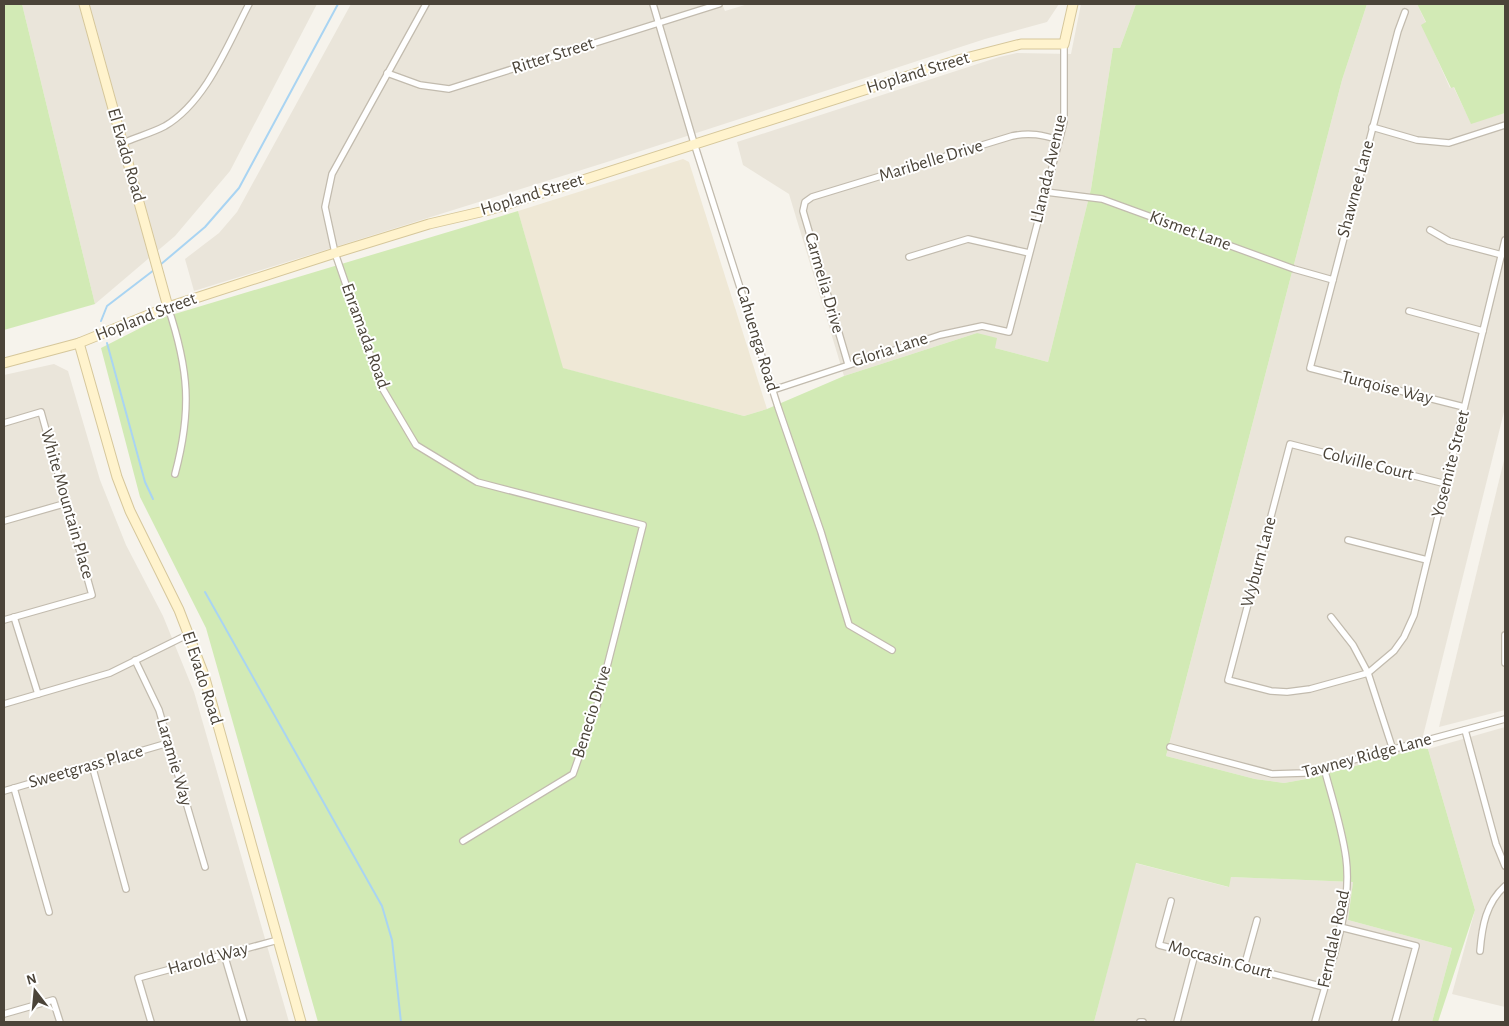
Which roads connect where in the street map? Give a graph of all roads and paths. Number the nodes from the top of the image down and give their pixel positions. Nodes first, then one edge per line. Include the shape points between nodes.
1 (84, 4) edge
2 (249, 4) edge
3 (426, 4) edge
4 (652, 4) edge
5 (719, 4) edge
6 (1073, 4) edge
7 (1405, 12) dead end
8 (658, 22) junction
9 (1064, 44) junction
10 (387, 73) junction
11 (1505, 125) edge
12 (1372, 128) junction
13 (1059, 140) junction
14 (123, 143) junction
15 (694, 143) junction
16 (1046, 192) junction
17 (805, 202) joint
18 (1430, 230) dead end
19 (1505, 240) edge
20 (335, 253) junction
21 (1029, 253) junction
22 (1502, 255) junction
23 (909, 257) dead end
24 (1333, 280) junction
25 (168, 307) junction
26 (1408, 311) dead end
27 (1483, 331) junction
28 (1009, 332) joint
29 (79, 343) junction
30 (4, 364) edge
31 (848, 364) junction
32 (1310, 368) joint
33 (773, 390) junction
34 (1464, 407) junction
35 (4, 423) edge
36 (1290, 444) joint
37 (175, 474) dead end
38 (1446, 484) junction
39 (67, 503) junction
40 (4, 521) edge
41 (643, 525) joint
42 (1348, 540) dead end
43 (1427, 560) junction
44 (14, 617) junction
45 (1331, 617) dead end
46 (4, 620) edge
47 (189, 634) junction
48 (1505, 635) edge
49 (892, 650) dead end
50 (135, 660) junction
51 (1505, 663) edge
52 (1368, 672) junction
53 (38, 694) junction
54 (4, 704) edge
55 (1505, 719) edge
56 (1465, 730) junction
57 (168, 743) junction
58 (1170, 747) dead end
59 (1393, 750) junction
60 (92, 765) junction
61 (1324, 768) junction
62 (14, 788) junction
63 (4, 790) edge
64 (463, 841) dead end
65 (1505, 866) edge
66 (205, 867) dead end
67 (1505, 886) edge
68 (126, 890) dead end
69 (1171, 901) dead end
70 (49, 912) dead end
71 (1257, 920) dead end
72 (1340, 927) junction
73 (278, 940) junction
74 (1480, 951) dead end
75 (224, 954) junction
76 (1195, 954) junction
77 (1244, 967) junction
78 (1324, 988) junction
79 (4, 1014) edge
80 (60, 1022) edge
81 (151, 1022) edge
82 (244, 1022) edge
83 (301, 1022) edge
84 (1177, 1022) edge
85 (1314, 1022) edge
86 (1395, 1022) edge

1 - 14 street, El Evado Road
2 - 14 street via 205,86 186,110 165,126
3 - 10 street, Enramada Road
4 - 8 street, Cahuenga Road
5 - 8 street, Ritter Street
6 - 9 street, Llanada Avenue
7 - 12 street, Shawnee Lane
8 - 10 street, Ritter Street via 449,89 420,85
8 - 15 street, Cahuenga Road
9 - 13 street, Llanada Avenue via 1064,122
9 - 15 street, Hopland Street via 1021,44 1000,48
10 - 20 street, Enramada Road via 330,181 325,207
11 - 12 street via 1449,143 1416,140
12 - 24 street, Shawnee Lane
13 - 16 street, Llanada Avenue
13 - 17 street, Maribelle Drive via 1040,134 1012,136 812,197
14 - 25 street, El Evado Road
15 - 20 street, Hopland Street via 489,210 429,224
15 - 33 street, Cahuenga Road
16 - 21 street, Llanada Avenue
16 - 24 street, Kismet Lane via 1102,199 1285,266
17 - 31 street, Carmelia Drive via 803,211
18 - 22 street via 1449,241
19 - 22 street, Yosemite Street
20 - 25 street, Hopland Street
20 - 41 street, Enramada Road via 380,386 416,445 477,482
21 - 23 street via 968,239
21 - 28 street, Llanada Avenue
22 - 27 street, Yosemite Street
24 - 32 street, Shawnee Lane
25 - 29 street, Hopland Street
25 - 37 street via 180,346 186,386 184,441
26 - 27 street
27 - 34 street, Yosemite Street
28 - 31 street, Gloria Lane via 982,326 968,328
29 - 30 street, Hopland Street
29 - 47 street, El Evado Road via 117,477
31 - 33 street, Gloria Lane
32 - 34 street, Turqoise Way
33 - 49 street, Cahuenga Road via 849,625
34 - 38 street, Yosemite Street
35 - 39 street, White Mountain Place via 41,412
36 - 38 street, Colville Court
36 - 52 street, Wyburn Lane via 1228,680 1287,692 1310,689
38 - 43 street, Yosemite Street
39 - 40 street
39 - 44 street, White Mountain Place via 92,595
41 - 64 street, Benecio Drive via 598,702 573,774
42 - 43 street
43 - 52 street, Yosemite Street via 1410,626 1394,651
44 - 46 street
44 - 53 street
45 - 52 street via 1353,645
47 - 50 street
47 - 73 street, El Evado Road via 204,675
48 - 51 street
50 - 53 street via 110,673
50 - 57 street, Laramie Way via 156,700
52 - 59 street
53 - 54 street
55 - 56 street, Tawney Ridge Lane
56 - 59 street, Tawney Ridge Lane
56 - 65 street
57 - 60 street, Sweetgrass Place
57 - 66 street, Laramie Way
58 - 61 street, Tawney Ridge Lane via 1272,774 1288,775
59 - 61 street, Tawney Ridge Lane
60 - 62 street, Sweetgrass Place
60 - 68 street
61 - 72 street, Ferndale Road via 1346,858 1346,894
62 - 63 street, Sweetgrass Place
62 - 70 street
67 - 74 street via 1488,907
69 - 76 street, Moccasin Court via 1159,944
71 - 77 street
72 - 78 street, Ferndale Road
72 - 86 street via 1416,946
73 - 75 street, Harold Way
73 - 83 street, El Evado Road
75 - 81 street, Harold Way via 138,978
75 - 82 street
76 - 77 street, Moccasin Court
76 - 84 street
77 - 78 street, Moccasin Court
78 - 85 street, Ferndale Road
79 - 80 street via 53,1000

